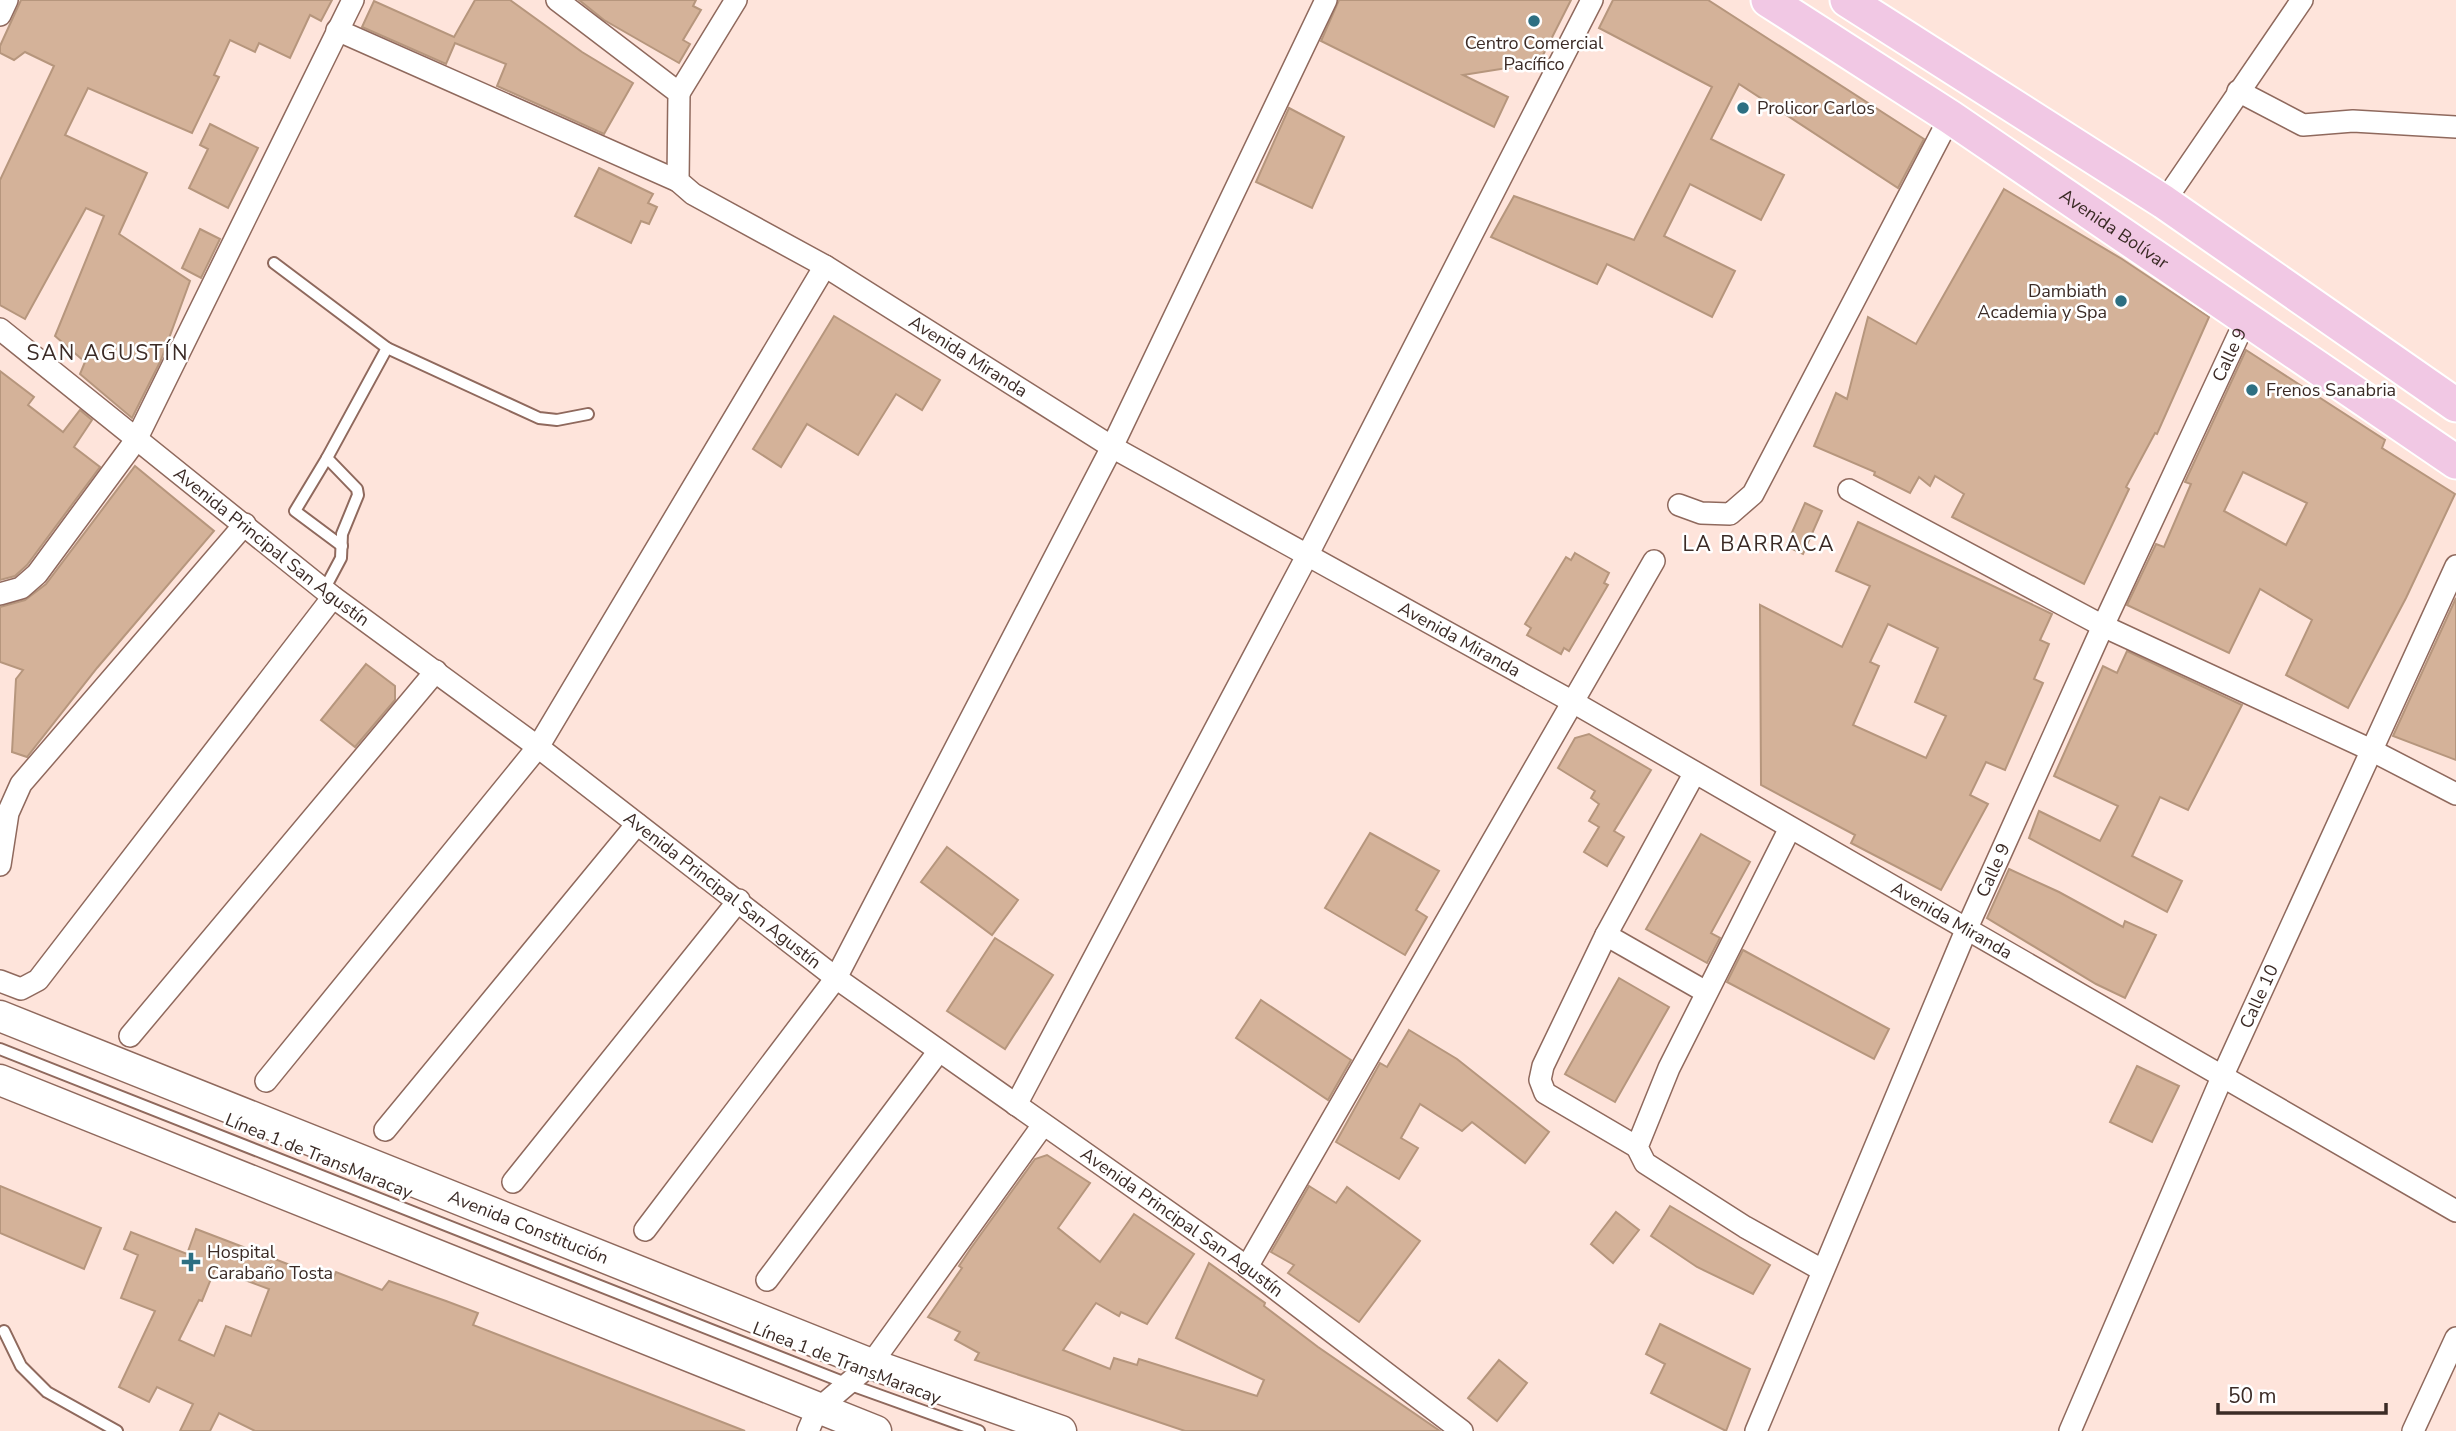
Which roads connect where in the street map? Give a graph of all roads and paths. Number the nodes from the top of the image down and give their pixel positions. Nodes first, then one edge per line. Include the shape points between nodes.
1 (7, 0) edge
2 (353, 0) edge
3 (557, 0) edge
4 (736, 0) edge
5 (1326, 0) edge
6 (1592, 0) edge
7 (1768, 0) edge
8 (1847, 0) edge
9 (2302, 0) edge
10 (0, 15) edge
11 (337, 30) junction
12 (2238, 91) junction
13 (679, 93) junction
14 (1950, 117) junction
15 (2456, 127) edge
16 (678, 181) junction
17 (2164, 201) junction
18 (274, 263) dead end
19 (825, 265) junction
20 (2248, 317) junction
21 (0, 329) edge
22 (387, 348) junction
23 (2456, 405) edge
24 (588, 414) dead end
25 (136, 440) junction
26 (1112, 447) junction
27 (327, 458) junction
28 (2456, 462) edge
29 (1849, 490) dead end
30 (1679, 505) dead end
31 (245, 524) junction
32 (342, 546) junction
33 (1308, 554) junction
34 (1654, 561) dead end
35 (2456, 566) edge
36 (328, 593) junction
37 (0, 594) edge
38 (2102, 626) junction
39 (436, 671) junction
40 (1573, 702) junction
41 (538, 747) junction
42 (2369, 749) junction
43 (1694, 774) junction
44 (2456, 794) edge
45 (637, 824) junction
46 (1789, 830) junction
47 (0, 865) edge
48 (739, 900) junction
49 (1967, 928) junction
50 (1606, 935) junction
51 (836, 978) junction
52 (0, 981) edge
53 (1706, 992) junction
54 (0, 1016) edge
55 (130, 1036) dead end
56 (0, 1049) edge
57 (939, 1051) junction
58 (2222, 1075) junction
59 (0, 1080) edge
60 (266, 1081) dead end
61 (1016, 1105) junction
62 (1043, 1125) junction
63 (386, 1130) dead end
64 (1637, 1147) junction
65 (513, 1182) dead end
66 (2456, 1211) edge
67 (645, 1230) dead end
68 (1247, 1267) junction
69 (1822, 1270) junction
70 (767, 1280) dead end
71 (4, 1331) dead end
72 (2456, 1338) edge
73 (871, 1364) junction
74 (848, 1384) junction
75 (813, 1421) edge
76 (117, 1431) edge
77 (876, 1431) edge
78 (979, 1431) edge
79 (1061, 1431) edge
80 (1462, 1431) edge
81 (1756, 1431) edge
82 (2070, 1431) edge
83 (2413, 1431) edge

1 - 10 street
2 - 11 street
3 - 13 street
4 - 13 street
5 - 26 street
6 - 33 street
7 - 14 main road, Avenida Bolívar
8 - 17 main road
9 - 12 street
11 - 16 street, Avenida Miranda
11 - 25 street
12 - 15 street via 2303,125 2353,121
12 - 17 street
13 - 16 street
14 - 20 main road, Avenida Bolívar
14 - 30 street via 1753,495 1730,514 1701,513
16 - 19 street, Avenida Miranda via 693,194
17 - 23 main road
18 - 22 lane
19 - 26 street, Avenida Miranda
19 - 41 street
20 - 28 main road, Avenida Bolívar
20 - 38 street, Calle 9
21 - 25 street, Avenida Principal San Agustín
22 - 24 lane via 539,418
22 - 27 lane
25 - 31 street, Avenida Principal San Agustín
25 - 37 street via 37,574 21,588
26 - 33 street, Avenida Miranda
26 - 51 street
27 - 32 lane via 357,489
27 - 32 lane via 295,511
29 - 38 street
31 - 36 street, Avenida Principal San Agustín
31 - 47 street via 21,784 8,813
32 - 36 lane
33 - 40 street, Avenida Miranda
33 - 61 street
34 - 40 street
35 - 42 street, Calle 10
36 - 39 street, Avenida Principal San Agustín
36 - 52 street via 38,980 21,989
38 - 42 street
38 - 49 street, Calle 9
39 - 41 street, Avenida Principal San Agustín
39 - 55 street
40 - 43 street, Avenida Miranda
40 - 68 street
41 - 45 street, Avenida Principal San Agustín
41 - 60 street
42 - 44 street
42 - 58 street, Calle 10
43 - 46 street, Avenida Miranda
43 - 50 street
45 - 48 street, Avenida Principal San Agustín
45 - 63 street
46 - 49 street, Avenida Miranda
46 - 53 street
48 - 51 street, Avenida Principal San Agustín
48 - 65 street
49 - 58 street, Avenida Miranda
49 - 69 street, Calle 9
50 - 53 street
50 - 64 street via 1540,1080 1545,1093
51 - 57 street, Avenida Principal San Agustín
51 - 67 street
53 - 64 street
54 - 73 street, Avenida Constitución
56 - 74 lane, Línea 1 de TransMaracay
57 - 61 street, Avenida Principal San Agustín
57 - 70 street
58 - 66 street, Avenida Miranda
58 - 82 street, Calle 10
59 - 75 street
61 - 62 street, Avenida Principal San Agustín
62 - 68 street, Avenida Principal San Agustín
62 - 73 street
64 - 69 street via 1645,1163
68 - 80 street, Avenida Principal San Agustín
69 - 81 street, Calle 9
71 - 76 lane via 21,1366 47,1392
72 - 83 street
73 - 74 street
73 - 79 street, Avenida Constitución
74 - 75 street
74 - 78 lane, Línea 1 de TransMaracay
75 - 77 street

